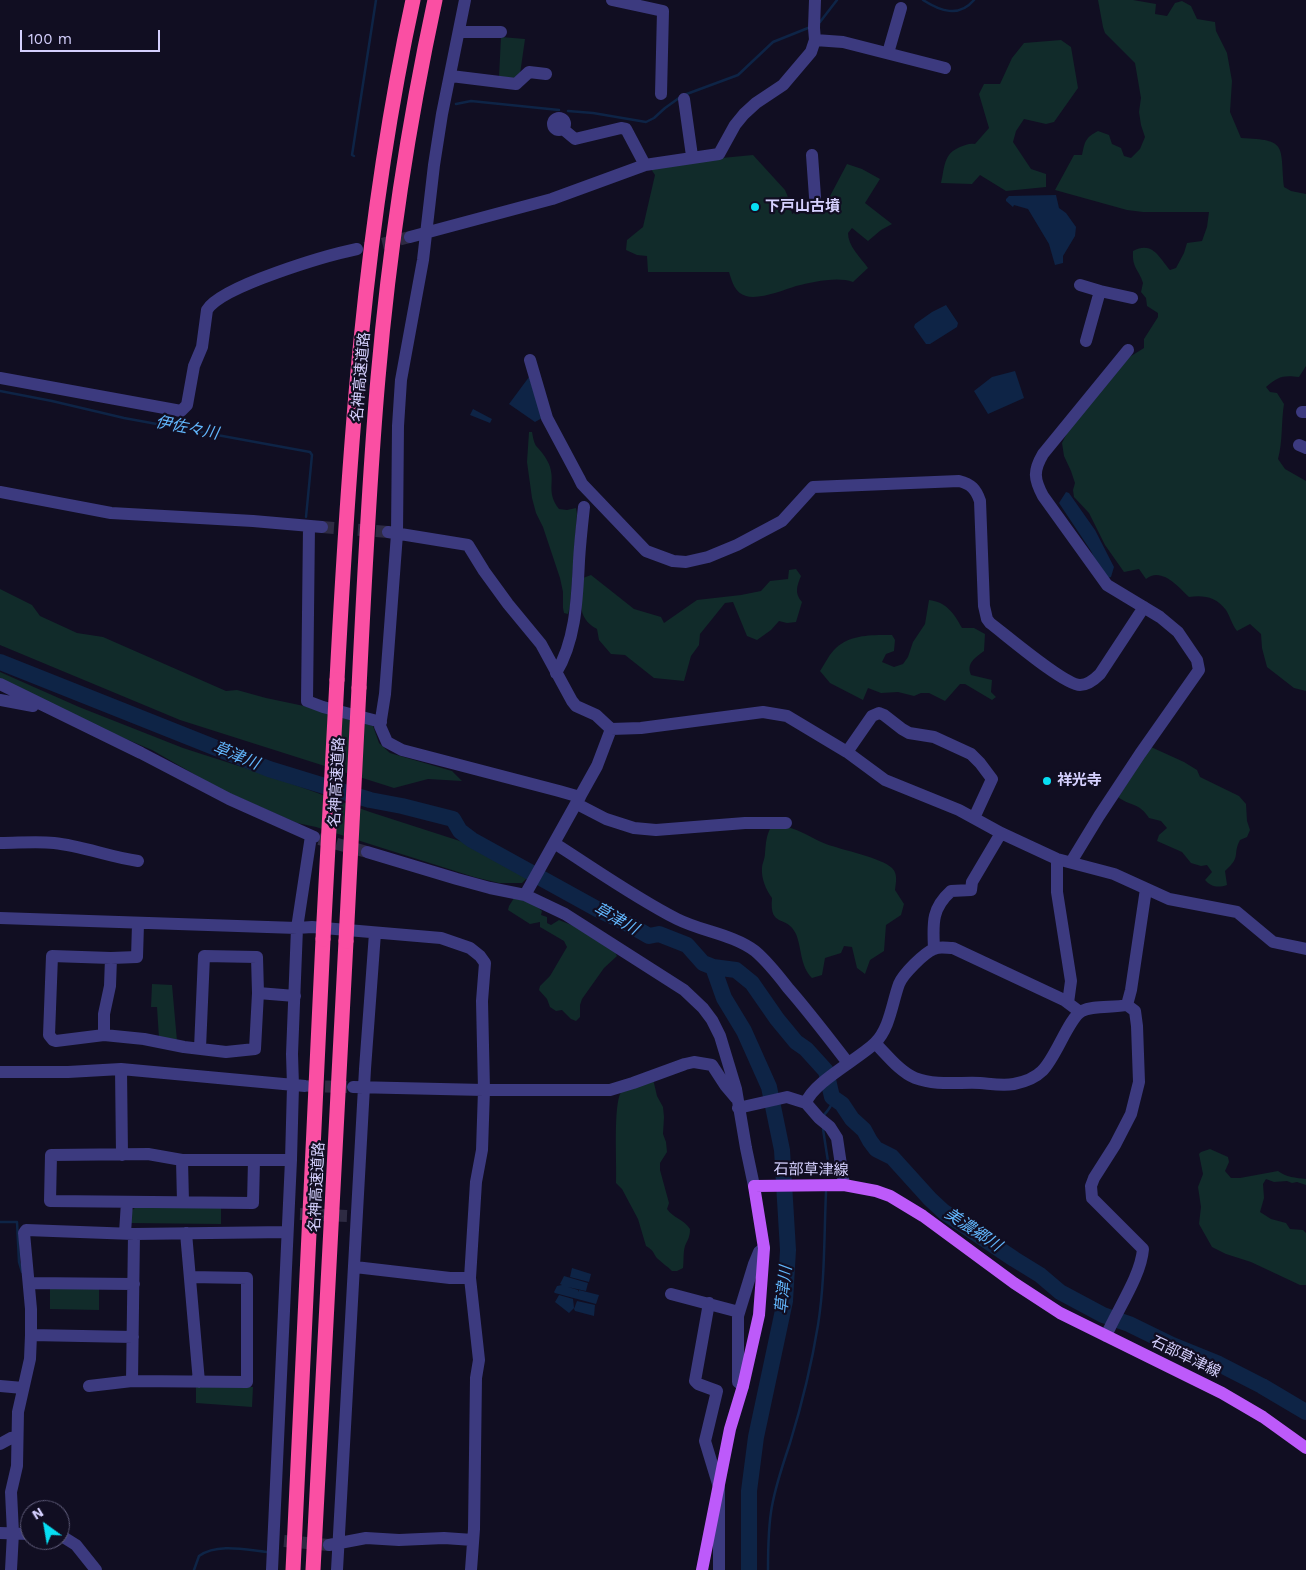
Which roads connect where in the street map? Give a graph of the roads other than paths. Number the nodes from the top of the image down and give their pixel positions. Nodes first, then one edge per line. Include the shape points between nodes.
1 (413, 0) edge
2 (435, 0) edge
3 (465, 0) edge
4 (612, 0) edge
5 (815, 0) edge
6 (901, 8) dead end
7 (459, 32) junction
8 (501, 32) dead end
9 (815, 40) junction
10 (888, 53) junction
11 (945, 68) dead end
12 (546, 74) dead end
13 (451, 76) junction
14 (661, 94) dead end
15 (684, 99) dead end
16 (563, 129) dead end
17 (812, 155) dead end
18 (692, 156) junction
19 (645, 165) junction
20 (815, 197) dead end
21 (427, 232) junction
22 (410, 237) tunnel mouth
23 (357, 250) tunnel mouth
24 (1080, 285) dead end
25 (1100, 291) junction
26 (1132, 298) dead end
27 (1086, 341) dead end
28 (1128, 350) dead end
29 (530, 360) dead end
30 (0, 378) edge
31 (0, 492) edge
32 (584, 507) dead end
33 (309, 526) junction
34 (322, 527) tunnel mouth
35 (392, 533) junction
36 (1144, 607) junction
37 (556, 673) junction
38 (0, 684) edge
39 (0, 700) edge
40 (48, 709) junction
41 (381, 722) junction
42 (610, 729) junction
43 (847, 752) junction
44 (577, 804) junction
45 (974, 818) junction
46 (786, 824) dead end
47 (1001, 833) junction
48 (0, 842) edge
49 (555, 842) junction
50 (367, 852) tunnel mouth
51 (1057, 859) junction
52 (138, 861) dead end
53 (1071, 862) junction
54 (1146, 889) junction
55 (528, 890) junction
56 (0, 918) edge
57 (138, 924) junction
58 (297, 928) junction
59 (375, 933) junction
60 (934, 949) junction
61 (1306, 949) edge
62 (111, 958) junction
63 (258, 993) junction
64 (294, 996) junction
65 (1068, 1003) junction
66 (1127, 1005) junction
67 (1080, 1012) junction
68 (104, 1035) junction
69 (875, 1043) junction
70 (200, 1048) junction
71 (844, 1066) junction
72 (121, 1069) junction
73 (0, 1072) edge
74 (299, 1086) junction
75 (359, 1087) junction
76 (484, 1090) junction
77 (808, 1098) junction
78 (737, 1103) junction
79 (122, 1155) junction
80 (182, 1160) junction
81 (254, 1160) junction
82 (291, 1160) junction
83 (844, 1185) junction
84 (754, 1186) junction
85 (127, 1202) junction
86 (184, 1202) junction
87 (287, 1232) junction
88 (130, 1233) junction
89 (186, 1233) junction
90 (764, 1248) junction
91 (355, 1267) junction
92 (190, 1277) junction
93 (470, 1278) junction
94 (28, 1283) junction
95 (134, 1284) junction
96 (671, 1294) dead end
97 (710, 1303) junction
98 (739, 1312) junction
99 (1108, 1333) junction
100 (31, 1335) junction
101 (133, 1337) junction
102 (132, 1381) junction
103 (199, 1382) junction
104 (0, 1386) edge
105 (89, 1386) dead end
106 (743, 1386) junction
107 (23, 1388) junction
108 (17, 1437) junction
109 (0, 1444) edge
110 (1306, 1448) edge
111 (719, 1487) junction
112 (6, 1533) edge
113 (20, 1534) edge
114 (473, 1540) junction
115 (70, 1541) edge
116 (335, 1544) junction
117 (11, 1570) edge
118 (96, 1570) edge
119 (272, 1570) edge
120 (293, 1570) edge
121 (313, 1570) edge
122 (337, 1570) edge
123 (471, 1570) edge
124 (702, 1570) edge
125 (719, 1570) edge

1 - 120 highway, 名神高速道路, bridge via 385,154 364,307 345,532
2 - 121 highway, 名神高速道路, bridge via 406,156 384,316 372,454
3 - 7 street
4 - 14 street via 663,11
5 - 9 street
6 - 10 street
7 - 8 street
7 - 13 street
9 - 10 street via 843,42
9 - 18 street via 811,52 783,85 756,104 735,125 719,154
10 - 11 street
12 - 13 street via 529,72 516,84
13 - 21 street via 434,165
15 - 18 street
16 - 19 street via 575,138 626,129
17 - 20 street
18 - 19 street
19 - 21 street via 552,199
21 - 22 street
21 - 35 street via 402,380
23 - 30 street via 284,269 210,305 187,406 181,411
24 - 25 street
25 - 26 street
25 - 27 street
28 - 36 street via 1043,454 1036,466 1036,475 1043,496 1107,585
29 - 36 street via 547,418 578,478 651,554 686,562 708,557 782,521 813,487 959,481 968,483 980,501 987,619 1060,677 1078,685 1094,680
31 - 33 street via 111,513
32 - 37 street via 576,606 563,661
33 - 34 street
33 - 41 street via 307,701
35 - 37 street via 468,544 508,604 541,644
35 - 41 street
36 - 53 street via 1178,632 1197,660 1199,670
37 - 42 street via 576,706 596,715
38 - 40 street
39 - 40 street
40 - 58 street via 229,800 313,837
41 - 44 street via 387,742 402,750 560,790
42 - 43 street via 763,712 788,716
42 - 44 street via 597,766
43 - 45 street via 885,780
43 - 45 street via 872,716 879,713 902,729 934,737 971,754 992,779
44 - 46 street via 606,819 634,828 656,830 745,822
44 - 49 street
45 - 47 street
47 - 51 street
47 - 60 street via 972,882 971,890 951,891 943,899 933,918
48 - 52 street via 75,846
49 - 55 street
49 - 71 street via 680,920 722,934 752,950 773,969
50 - 55 street via 490,888
51 - 53 street
51 - 65 street via 1057,892 1071,981
53 - 54 street via 1114,874
54 - 61 street via 1169,899 1236,912 1273,942
54 - 66 street
55 - 78 street via 684,990 703,1008 720,1036
56 - 57 street
57 - 58 street
57 - 62 street via 137,957
58 - 59 street
58 - 64 street
59 - 75 street
59 - 76 street via 441,938 470,948 485,963 482,1001
60 - 65 street via 952,948
60 - 69 street via 902,978 891,1013
62 - 68 street
62 - 68 street via 52,956 51,1038 56,1041
63 - 64 street
63 - 70 street via 255,1049 226,1052
63 - 70 street via 257,957 204,956
64 - 74 street
65 - 67 street
66 - 67 street
66 - 99 street via 1135,1011 1138,1082 1131,1114 1116,1145 1094,1178 1090,1192 1092,1198 1143,1249 1143,1256
67 - 69 street via 1048,1065 1028,1080 1015,1084 944,1083 914,1078
68 - 70 street
69 - 71 street
71 - 77 street
72 - 73 street
72 - 74 street
72 - 79 street
74 - 82 street
75 - 76 street
75 - 91 street via 352,1216
76 - 78 street via 610,1090 694,1062 712,1065
76 - 93 street
77 - 78 street via 787,1097 752,1106
77 - 83 street via 819,1118 837,1138
78 - 84 street
79 - 80 street via 148,1154
79 - 85 street via 51,1155 50,1201
80 - 81 street
80 - 86 street
81 - 82 street
81 - 86 street via 253,1203
82 - 87 street via 294,1213
83 - 84 main road, 石部草津線
83 - 99 main road, 石部草津線 via 876,1191 904,1204 1060,1313
84 - 90 main road, 石部草津線
85 - 86 street
85 - 88 street
87 - 89 street
87 - 119 street via 279,1540
88 - 89 street
88 - 94 street via 26,1230
88 - 95 street
89 - 92 street
90 - 98 street via 754,1264
90 - 106 main road, 石部草津線 via 759,1315
91 - 93 street
91 - 116 street
92 - 103 street
92 - 103 street via 247,1278 247,1382
93 - 114 street via 479,1360
94 - 95 street
94 - 100 street
95 - 101 street
96 - 97 street
97 - 98 street
97 - 111 street via 695,1381 717,1391 705,1441
98 - 106 street via 738,1382
99 - 110 main road, 石部草津線 via 1222,1393
100 - 101 street
100 - 107 street via 30,1359
101 - 102 street
102 - 103 street
102 - 105 street
104 - 107 street
106 - 111 main road, 石部草津線 via 730,1429
107 - 108 street
108 - 109 street
108 - 112 street via 18,1466
111 - 124 main road, 石部草津線
111 - 125 street
112 - 113 street
112 - 117 street
114 - 116 street via 366,1538
114 - 123 street
115 - 118 street
116 - 122 street

